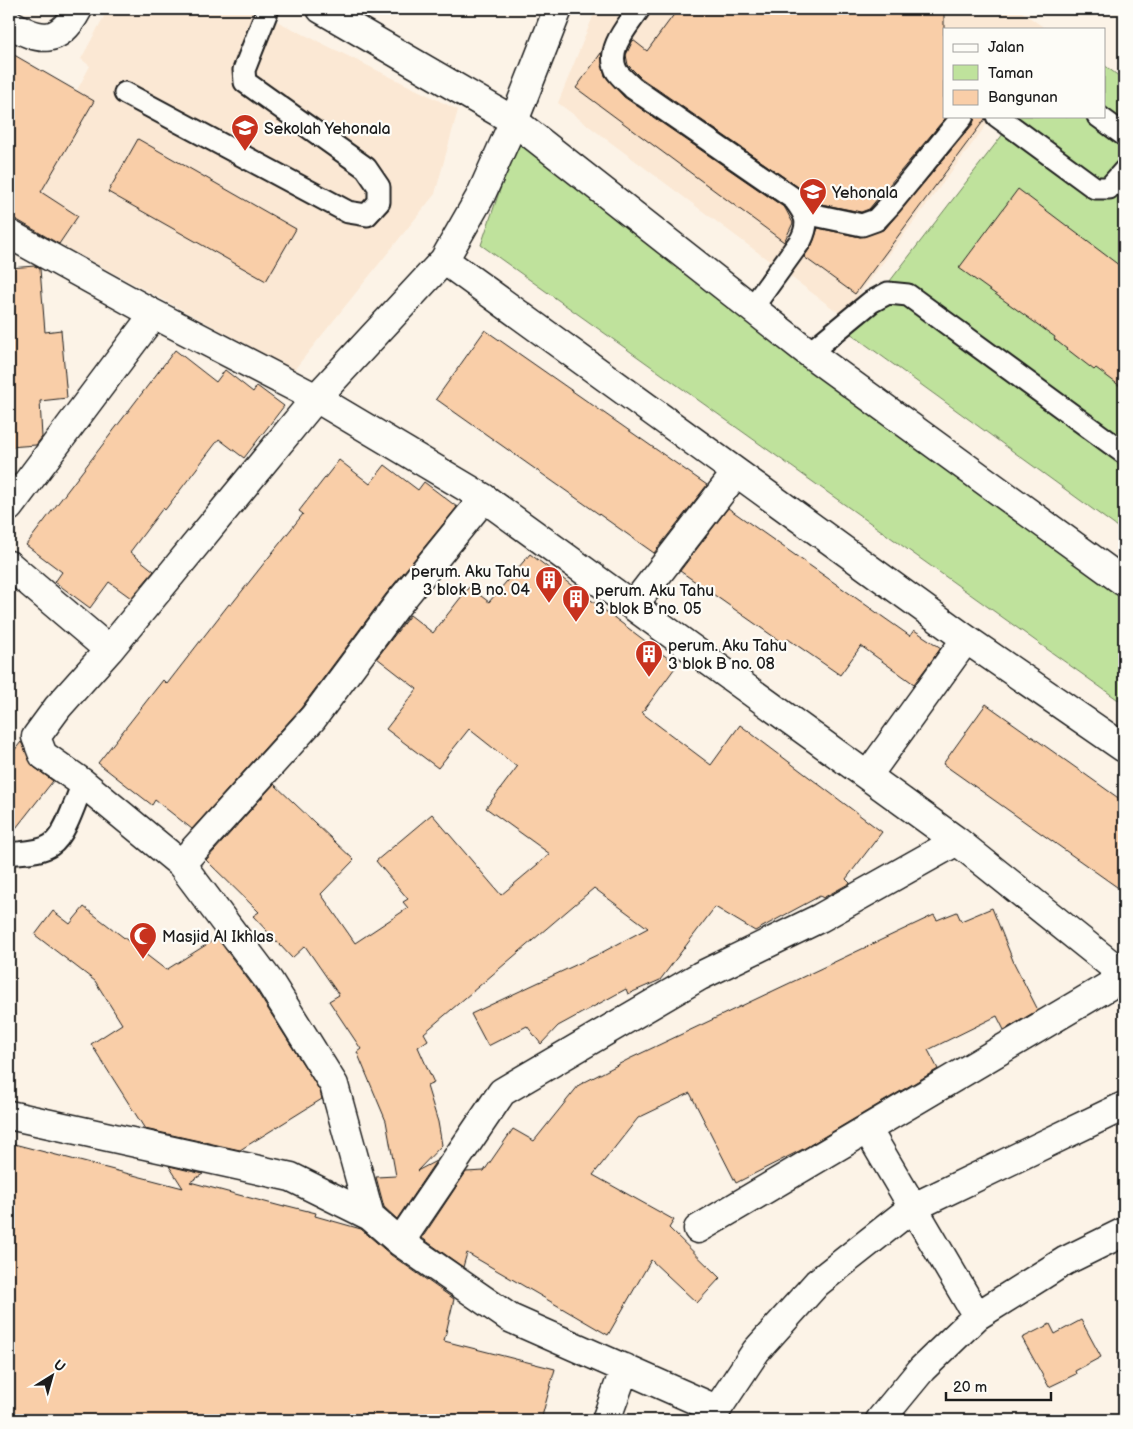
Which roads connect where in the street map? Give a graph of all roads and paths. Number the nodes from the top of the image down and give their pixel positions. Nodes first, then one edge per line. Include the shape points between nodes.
1 (78, 9) edge
2 (268, 9) edge
3 (321, 9) edge
4 (558, 9) edge
5 (639, 9) edge
6 (9, 23) edge
7 (125, 92) dead end
8 (961, 118) edge
9 (1000, 118) edge
10 (1101, 118) edge
11 (514, 121) junction
12 (1124, 135) edge
13 (1124, 171) edge
14 (805, 213) junction
15 (9, 234) edge
16 (444, 260) junction
17 (752, 308) junction
18 (154, 314) junction
19 (809, 353) junction
20 (316, 398) junction
21 (1124, 453) edge
22 (736, 473) junction
23 (484, 498) junction
24 (9, 507) edge
25 (9, 565) edge
26 (1124, 580) edge
27 (633, 606) junction
28 (966, 639) junction
29 (109, 650) junction
30 (1124, 748) edge
31 (868, 775) junction
32 (83, 783) junction
33 (957, 841) junction
34 (9, 854) edge
35 (181, 864) junction
36 (1124, 976) edge
37 (1121, 1110) edge
38 (9, 1115) edge
39 (868, 1129) junction
40 (912, 1208) junction
41 (370, 1216) junction
42 (698, 1229) dead end
43 (1124, 1232) edge
44 (400, 1242) junction
45 (977, 1316) junction
46 (625, 1368) junction
47 (713, 1415) edge
48 (606, 1420) edge
49 (880, 1420) edge

1 - 6 street via 62,31 46,38 28,34
2 - 7 lane via 244,70 245,82 366,168 379,187 379,202 367,215 348,212
3 - 11 street
4 - 11 street
5 - 14 lane via 616,43 613,56 616,71 633,88 794,199
8 - 14 lane via 876,220 862,225
9 - 13 lane via 1095,188 1110,188
10 - 12 lane
11 - 16 street via 480,197
11 - 17 street
14 - 17 lane via 806,229 801,240
15 - 18 street
16 - 20 street
16 - 22 street
17 - 19 street
18 - 20 street
18 - 24 street
19 - 21 lane via 871,302 888,293 908,295
19 - 26 street
20 - 23 street
20 - 29 street
22 - 27 street
22 - 28 street
23 - 27 street
23 - 35 street via 398,604 313,718
25 - 29 street
27 - 31 street
28 - 30 street
28 - 31 street
29 - 32 street via 36,737 43,754
31 - 33 street
32 - 34 lane via 60,835 51,845 37,851
32 - 35 street
33 - 36 street
33 - 44 street via 820,918 700,976 502,1092
35 - 41 street via 269,981 334,1085
36 - 39 street
37 - 40 street
38 - 41 street via 291,1178
39 - 40 street
39 - 42 street
40 - 45 street
40 - 47 street via 818,1283 756,1351
41 - 44 street
43 - 45 street via 1065,1261
44 - 46 street via 510,1318
45 - 49 street via 922,1369
46 - 47 street
46 - 48 street

